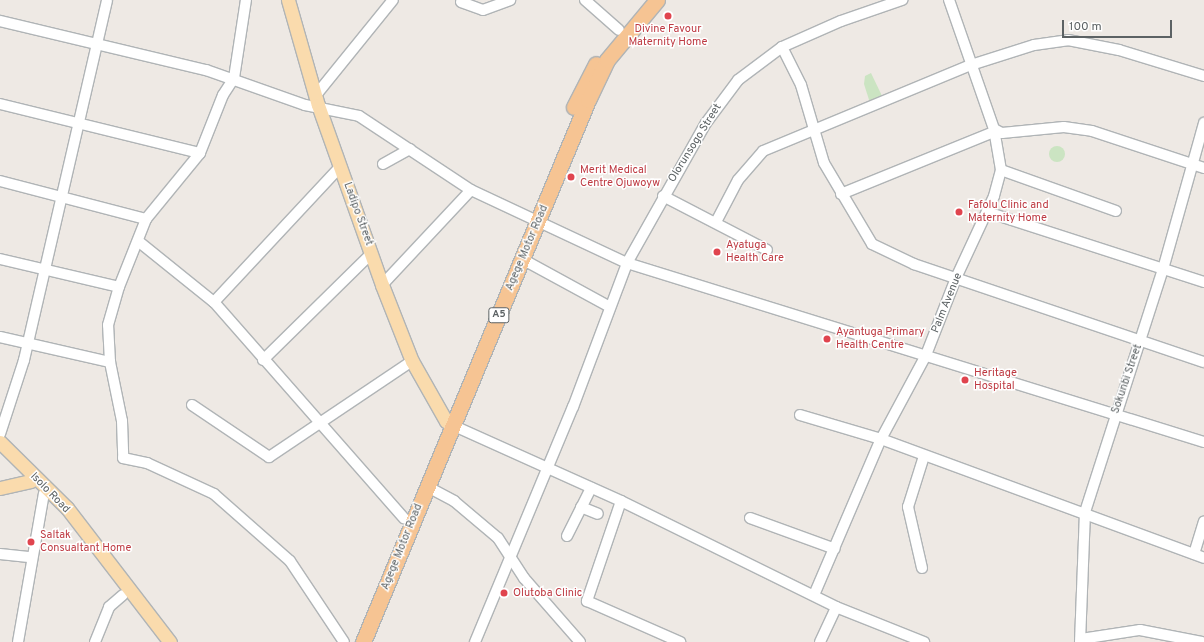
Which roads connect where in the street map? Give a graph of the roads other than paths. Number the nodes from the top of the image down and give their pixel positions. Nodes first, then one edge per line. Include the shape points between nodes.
1 (108, 0) edge
2 (245, 0) edge
3 (288, 0) edge
4 (393, 0) edge
5 (510, 0) edge
6 (585, 0) edge
7 (645, 0) edge
8 (656, 0) edge
9 (902, 0) edge
10 (949, 0) edge
11 (461, 2) dead end
12 (0, 21) edge
13 (619, 30) junction
14 (98, 45) junction
15 (782, 48) junction
16 (971, 65) junction
17 (1204, 76) edge
18 (234, 78) junction
19 (317, 100) junction
20 (0, 104) edge
21 (79, 122) junction
22 (1204, 123) edge
23 (994, 130) junction
24 (813, 131) junction
25 (410, 149) junction
26 (200, 153) junction
27 (384, 164) dead end
28 (1191, 165) junction
29 (341, 166) junction
30 (1204, 168) edge
31 (1001, 170) junction
32 (0, 181) edge
33 (471, 190) junction
34 (841, 194) junction
35 (663, 196) junction
36 (62, 197) junction
37 (1116, 211) dead end
38 (987, 212) junction
39 (146, 219) junction
40 (533, 221) junction
41 (716, 222) junction
42 (138, 241) junction
43 (767, 250) dead end
44 (372, 253) junction
45 (0, 259) edge
46 (522, 259) junction
47 (627, 263) junction
48 (1163, 269) junction
49 (45, 271) junction
50 (956, 278) junction
51 (1204, 282) edge
52 (382, 285) junction
53 (119, 288) junction
54 (214, 302) junction
55 (610, 307) junction
56 (0, 337) edge
57 (1141, 341) junction
58 (27, 344) junction
59 (926, 355) junction
60 (263, 360) junction
61 (412, 361) junction
62 (110, 362) junction
63 (1204, 362) edge
64 (192, 405) dead end
65 (800, 415) dead end
66 (1114, 416) junction
67 (449, 423) junction
68 (321, 426) junction
69 (0, 434) edge
70 (881, 439) junction
71 (0, 442) edge
72 (1204, 442) edge
73 (0, 448) edge
74 (924, 456) junction
75 (548, 468) junction
76 (31, 481) junction
77 (426, 486) junction
78 (0, 488) edge
79 (591, 488) junction
80 (44, 493) junction
81 (621, 501) junction
82 (581, 507) junction
83 (1085, 512) junction
84 (598, 514) dead end
85 (404, 518) junction
86 (750, 518) dead end
87 (1204, 522) edge
88 (567, 536) dead end
89 (835, 549) junction
90 (0, 554) edge
91 (1194, 554) junction
92 (31, 557) junction
93 (511, 557) junction
94 (1204, 558) edge
95 (922, 568) dead end
96 (123, 595) junction
97 (814, 595) junction
98 (836, 607) junction
99 (908, 640) edge
100 (1080, 640) edge
101 (1191, 641) edge
102 (18, 642) edge
103 (95, 642) edge
104 (161, 642) edge
105 (170, 642) edge
106 (344, 642) edge
107 (355, 642) edge
108 (363, 642) edge
109 (475, 642) edge
110 (580, 642) edge
111 (680, 642) edge
112 (820, 642) edge
113 (924, 642) edge
114 (1202, 642) edge

1 - 14 street
2 - 18 street
3 - 19 main road, Ladipo Street
4 - 19 street
5 - 11 street via 483,10
6 - 13 street
7 - 13 highway, Agege Motor Road / A5
8 - 40 highway, Agege Motor Road / A5 via 608,60
9 - 15 street, Olorunsogo Street via 841,21
10 - 16 street, Palm Avenue
12 - 14 street
13 - 40 highway, Agege Motor Road / A5 via 583,85
14 - 18 street
14 - 21 street
15 - 24 street via 801,85
15 - 35 street, Olorunsogo Street via 756,65 726,94
16 - 17 street via 1034,45 1068,40 1119,50
16 - 23 street, Palm Avenue
16 - 24 street
18 - 19 street via 305,105
18 - 26 street via 223,95
19 - 25 street via 359,116
19 - 29 main road, Ladipo Street
20 - 21 street
21 - 26 street
21 - 36 street
22 - 28 street, Sokunbi Street
23 - 28 street via 1002,133 1064,127 1092,131
23 - 31 street, Palm Avenue
23 - 34 street
24 - 34 street
24 - 41 street via 763,151 738,180
25 - 27 street
25 - 33 street
26 - 39 street
28 - 30 street
28 - 48 street, Sokunbi Street
29 - 44 main road, Ladipo Street
29 - 54 street
31 - 37 street
31 - 38 street, Palm Avenue
32 - 36 street
33 - 40 street
33 - 52 street
34 - 50 street via 872,244
35 - 41 street
35 - 47 street, Olorunsogo Street
36 - 39 street
36 - 49 street
38 - 48 street
38 - 50 street, Palm Avenue
39 - 42 street
40 - 46 highway, Agege Motor Road / A5
40 - 47 street
40 - 67 highway, Agege Motor Road / A5
41 - 43 street
42 - 53 street
42 - 54 street
44 - 52 main road, Ladipo Street
44 - 60 street
45 - 49 street
46 - 55 street
46 - 67 highway, Agege Motor Road / A5
47 - 55 street, Olorunsogo Street
47 - 59 street
48 - 51 street
48 - 57 street, Sokunbi Street
49 - 53 street
49 - 58 street
50 - 57 street
50 - 59 street, Palm Avenue
52 - 61 main road, Ladipo Street
53 - 62 street via 108,325
54 - 60 street
55 - 75 street, Olorunsogo Street
56 - 58 street
57 - 63 street
57 - 66 street, Sokunbi Street
58 - 62 street
58 - 69 street
59 - 66 street
59 - 70 street, Palm Avenue
60 - 68 street
61 - 67 main road, Ladipo Street
61 - 68 street via 371,386
62 - 106 street via 122,421 123,458 148,463 214,494 290,560
64 - 68 street via 269,457
65 - 70 street
66 - 72 street
66 - 83 street, Sokunbi Street
67 - 75 street
67 - 77 highway, Agege Motor Road / A5
67 - 85 highway, Agege Motor Road / A5
68 - 85 street
70 - 74 street
70 - 89 street, Palm Avenue
71 - 105 main road, Isolo Road via 67,508
73 - 76 main road, Isolo Road
74 - 83 street
74 - 95 street via 908,507
75 - 79 street
75 - 93 street, Olorunsogo Street
76 - 78 main road
76 - 80 main road, Isolo Road
77 - 93 street via 478,518
77 - 108 highway, Agege Motor Road / A5
79 - 81 street
79 - 82 street
80 - 92 street
80 - 96 main road, Isolo Road via 81,535
81 - 97 street
81 - 111 street via 587,601
82 - 84 street
82 - 88 street
83 - 91 street
83 - 100 street, Sokunbi Street
85 - 107 highway, Agege Motor Road / A5
86 - 89 street
87 - 91 street
89 - 97 street, Palm Avenue
90 - 92 street
91 - 94 street
92 - 102 street
93 - 109 street, Olorunsogo Street
93 - 110 street via 524,578
96 - 103 street via 109,607
96 - 104 main road, Isolo Road
97 - 98 street
98 - 99 street
98 - 112 street
99 - 113 street
100 - 101 street via 1140,630
101 - 114 street

